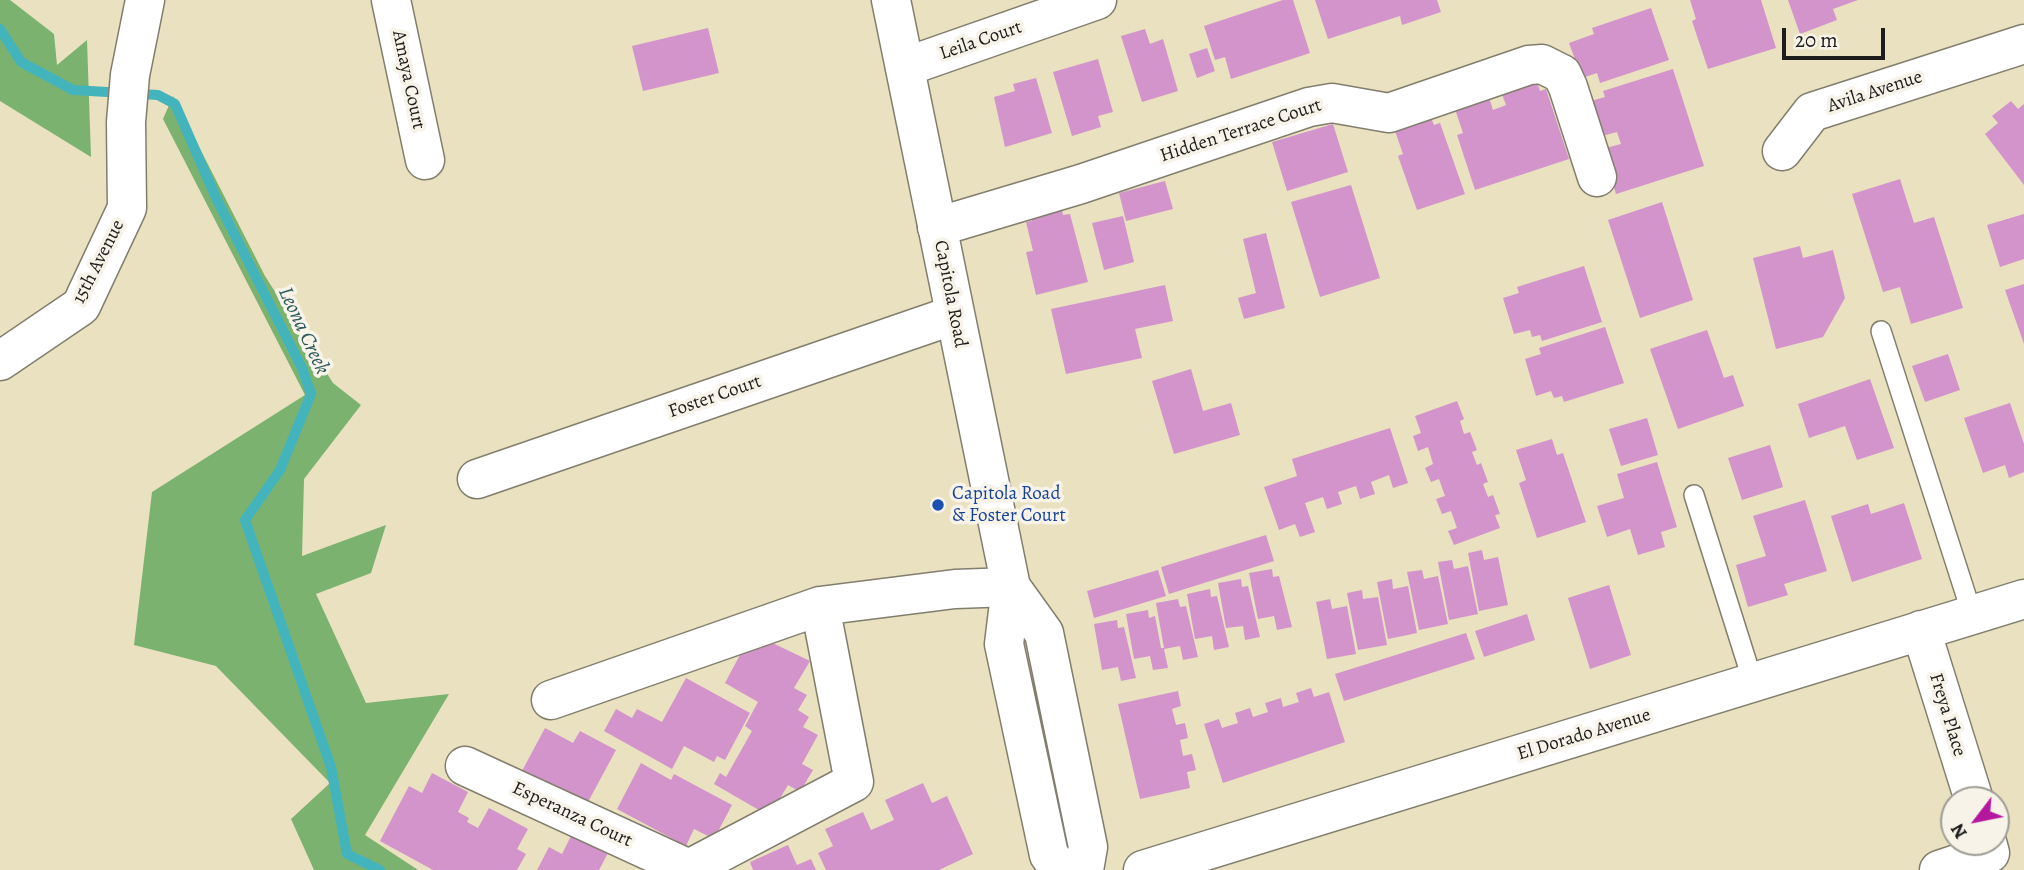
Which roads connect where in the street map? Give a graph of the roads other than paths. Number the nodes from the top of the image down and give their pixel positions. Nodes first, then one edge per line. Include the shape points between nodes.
1 (145, 0) edge
2 (391, 0) edge
3 (891, 0) edge
4 (1097, 0) edge
5 (2024, 44) edge
6 (905, 67) junction
7 (1782, 151) dead end
8 (425, 160) dead end
9 (1597, 177) dead end
10 (937, 227) junction
11 (954, 315) junction
12 (1881, 331) dead end
13 (0, 360) edge
14 (477, 479) dead end
15 (1694, 495) dead end
16 (1011, 587) junction
17 (2024, 599) edge
18 (821, 606) junction
19 (1972, 614) junction
20 (1921, 630) junction
21 (1753, 682) junction
22 (551, 699) dead end
23 (466, 766) dead end
24 (1970, 786) edge
25 (1981, 856) edge
26 (1061, 870) edge
27 (1084, 870) edge
28 (1143, 870) edge
29 (1939, 870) edge

1 - 13 street, 15th Avenue via 130,75 127,208 81,306
2 - 8 street, Amaya Court
3 - 6 street, Capitola Road
4 - 6 street, Leila Court
5 - 7 street, Avila Avenue via 1812,112
6 - 10 street, Capitola Road
9 - 10 street, Hidden Terrace Court via 1562,74 1542,64 1389,113 1332,103 1309,107
10 - 11 street, Capitola Road
11 - 14 street, Foster Court
11 - 16 street, Capitola Road
12 - 19 lane
15 - 21 lane
16 - 18 street via 954,589
16 - 26 street, Capitola Road via 1004,644 1049,855
16 - 27 street, Capitola Road via 1044,633 1088,847
17 - 19 street, El Dorado Avenue
18 - 22 street
18 - 23 street, Esperanza Court via 854,782 689,869
19 - 20 street, El Dorado Avenue
20 - 21 street, El Dorado Avenue
20 - 24 street, Freya Place
21 - 28 street, El Dorado Avenue
25 - 29 street

